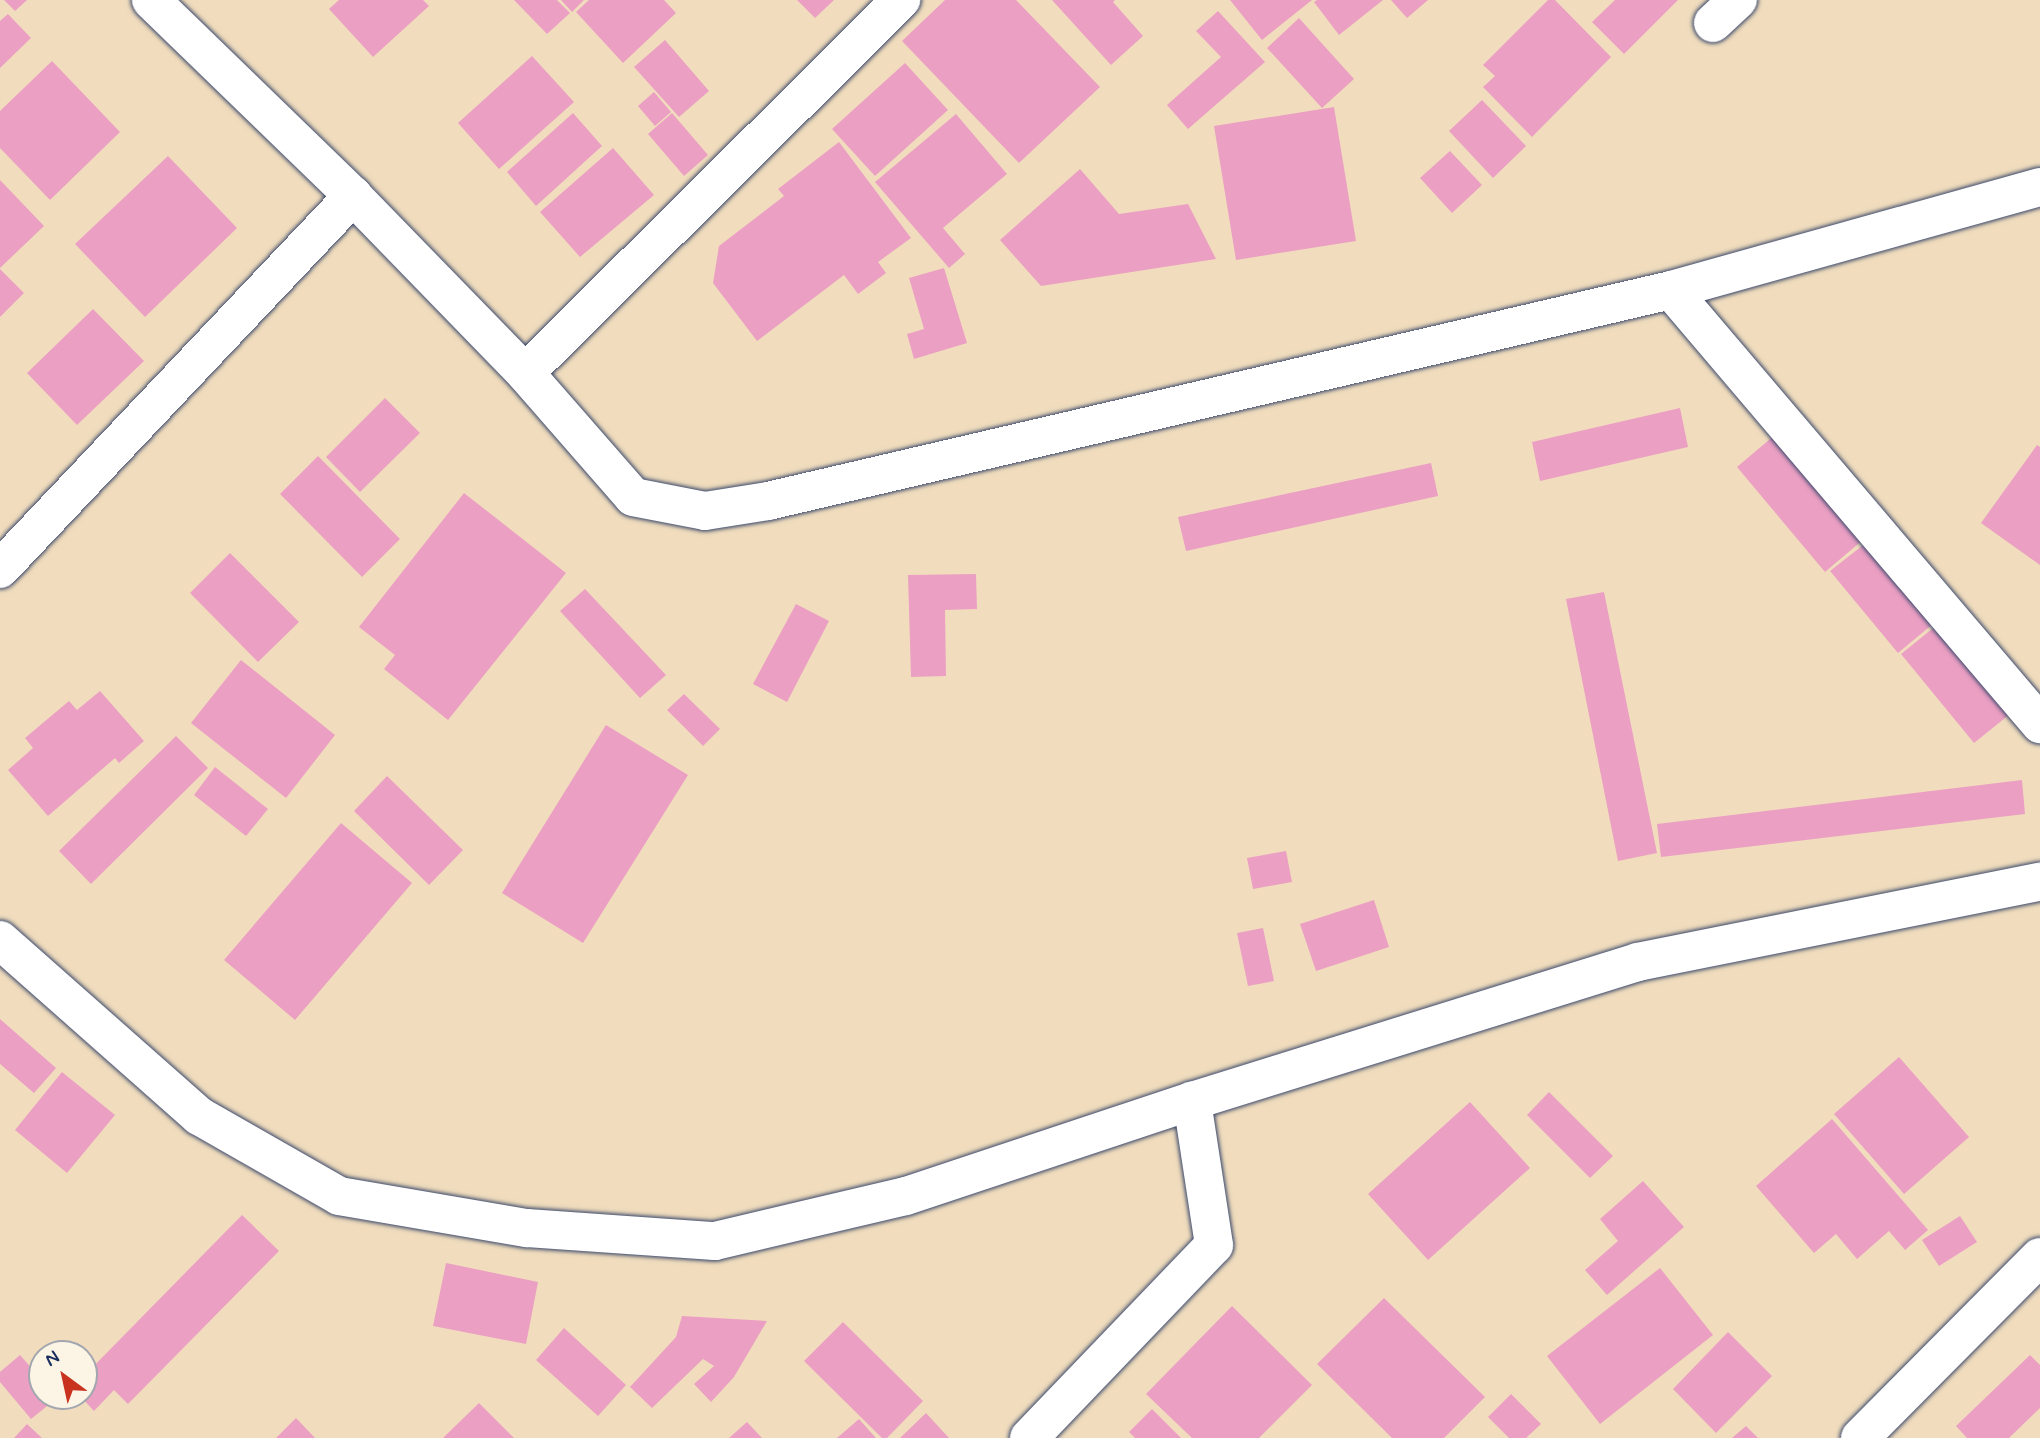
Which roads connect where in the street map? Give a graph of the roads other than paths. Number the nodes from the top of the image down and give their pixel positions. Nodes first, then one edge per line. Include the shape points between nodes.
1 (151, 0) edge
2 (901, 0) edge
3 (2040, 187) edge
4 (354, 196) junction
5 (1671, 290) junction
6 (525, 373) junction
7 (0, 569) edge
8 (2040, 724) edge
9 (2040, 882) edge
10 (0, 940) edge
11 (1192, 1101) junction
12 (2040, 1257) edge
13 (1029, 1438) edge
14 (1860, 1438) edge

1 - 4 street
2 - 6 street
3 - 5 street
4 - 6 street
4 - 7 street
5 - 6 street via 705,511 633,497
5 - 8 street
9 - 11 street via 1638,962
10 - 11 street via 200,1116 339,1196 527,1228 715,1241 906,1196
11 - 13 street via 1214,1245
12 - 14 street

